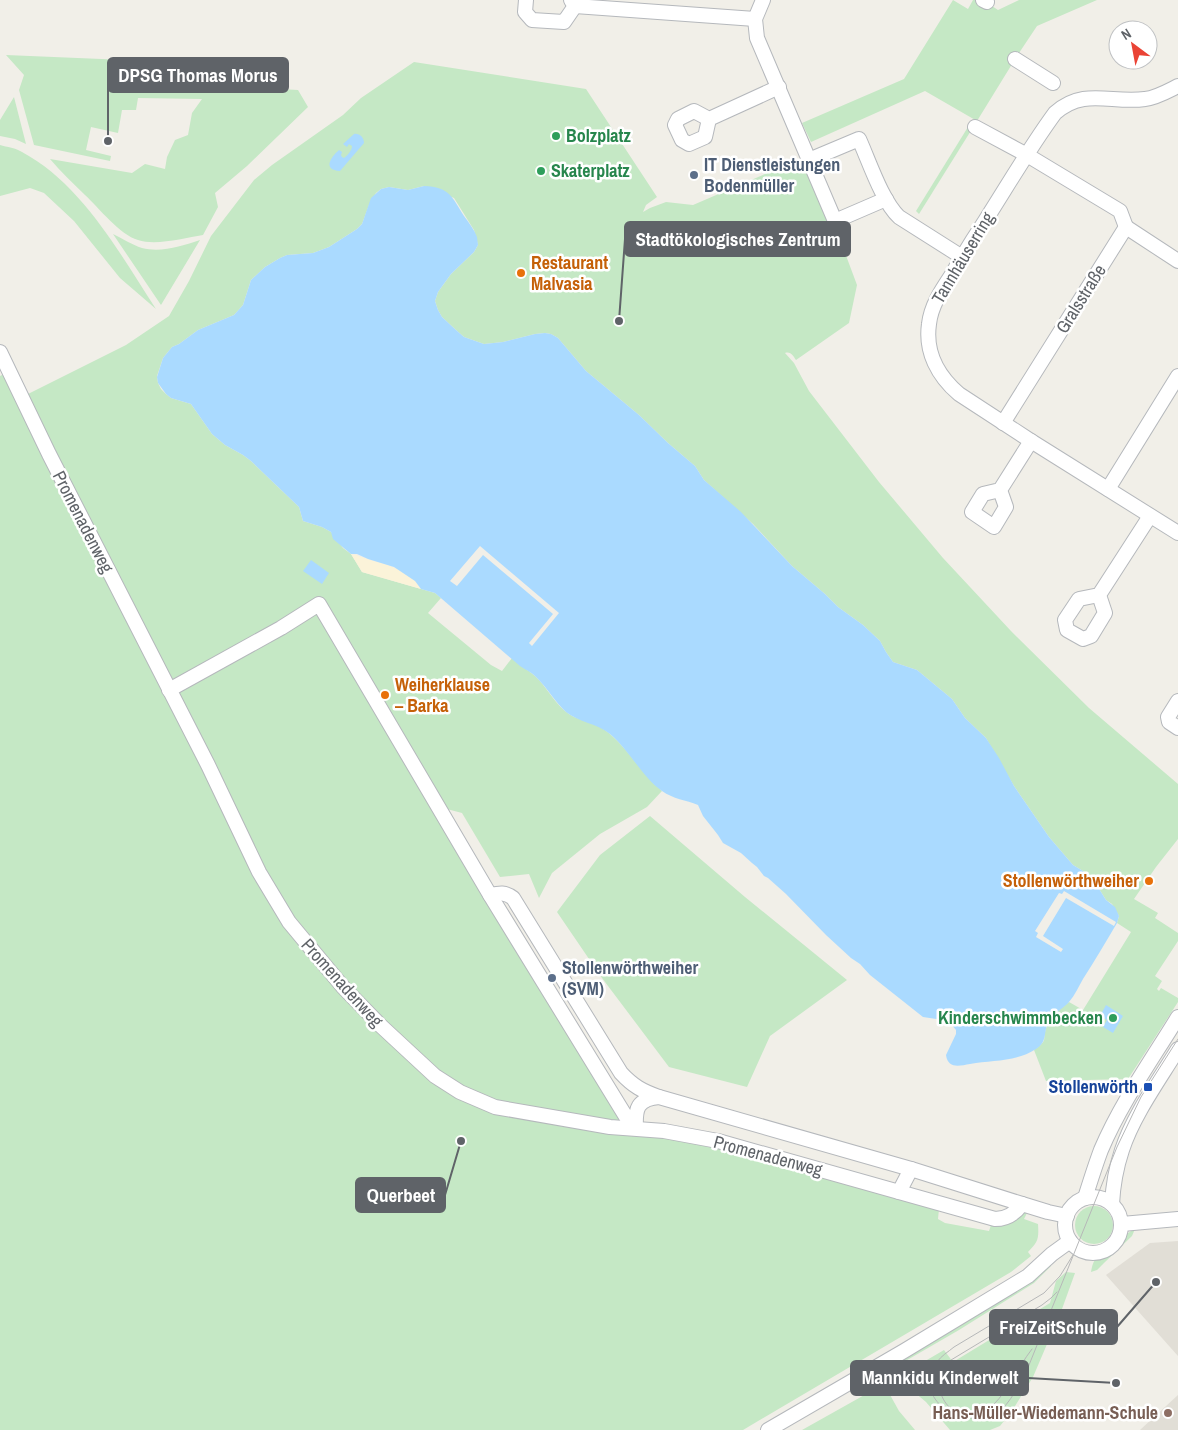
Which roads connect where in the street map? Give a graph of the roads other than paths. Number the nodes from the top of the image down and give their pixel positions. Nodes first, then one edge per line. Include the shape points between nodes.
1 (526, 0) edge
2 (763, 0) edge
3 (573, 3) edge
4 (755, 19) junction
5 (1015, 59) dead end
6 (1053, 83) dead end
7 (1178, 86) edge
8 (779, 87) junction
9 (709, 119) dead end
10 (976, 127) dead end
11 (1027, 156) junction
12 (809, 160) junction
13 (886, 199) junction
14 (1126, 227) junction
15 (962, 257) junction
16 (1178, 261) edge
17 (0, 352) edge
18 (1178, 376) edge
19 (1003, 423) junction
20 (1031, 441) junction
21 (1108, 489) junction
22 (1000, 490) dead end
23 (1150, 516) junction
24 (1178, 533) edge
25 (1098, 595) dead end
26 (169, 690) junction
27 (1178, 702) edge
28 (1178, 728) edge
29 (490, 895) junction
30 (1178, 1018) edge
31 (1178, 1049) edge
32 (659, 1097) junction
33 (636, 1128) junction
34 (911, 1169) junction
35 (899, 1192) junction
36 (1085, 1198) junction
37 (1022, 1204) junction
38 (1112, 1204) junction
39 (1066, 1216) junction
40 (1178, 1219) edge
41 (1122, 1224) junction
42 (1070, 1241) junction
43 (768, 1430) edge

1 - 3 street via 525,12 532,20 564,22
2 - 4 street
3 - 4 street
4 - 8 street via 757,38
5 - 6 street
7 - 11 street, Tannhäuserring via 1146,100 1087,98 1069,103 1055,113
8 - 9 street
8 - 12 street
10 - 11 street
11 - 14 street via 1120,211
11 - 15 street, Tannhäuserring
12 - 13 street via 859,139
12 - 13 street via 835,221
13 - 15 street via 899,217
14 - 16 street
14 - 19 street, Gralsstraße
15 - 19 street, Tannhäuserring via 931,312 928,335 931,354 949,386
17 - 26 street, Promenadenweg via 48,454
18 - 21 street
19 - 20 street, Tannhäuserring
20 - 21 street, Tannhäuserring
20 - 22 street
21 - 23 street, Tannhäuserring
23 - 24 street, Tannhäuserring
23 - 25 street
26 - 29 street via 319,604
26 - 33 street, Promenadenweg via 259,872 289,922 343,987 397,1042 435,1076 460,1092 495,1107 610,1127
27 - 28 street via 1168,717 1169,722
29 - 32 street via 507,894 513,898 621,1073 644,1092
29 - 33 street via 628,1120
30 - 36 street via 1112,1126
31 - 38 street via 1122,1149
32 - 33 street via 646,1100 637,1108
32 - 34 street
33 - 35 street, Promenadenweg via 718,1141
34 - 35 street
34 - 37 street
35 - 37 street, Promenadenweg via 995,1219 1011,1216
36 - 38 street via 1102,1198
36 - 39 street via 1074,1204
37 - 39 street
38 - 41 street
39 - 42 street via 1065,1229
40 - 41 street
41 - 42 street via 1119,1237 1104,1251 1085,1252
42 - 43 street via 1028,1276

